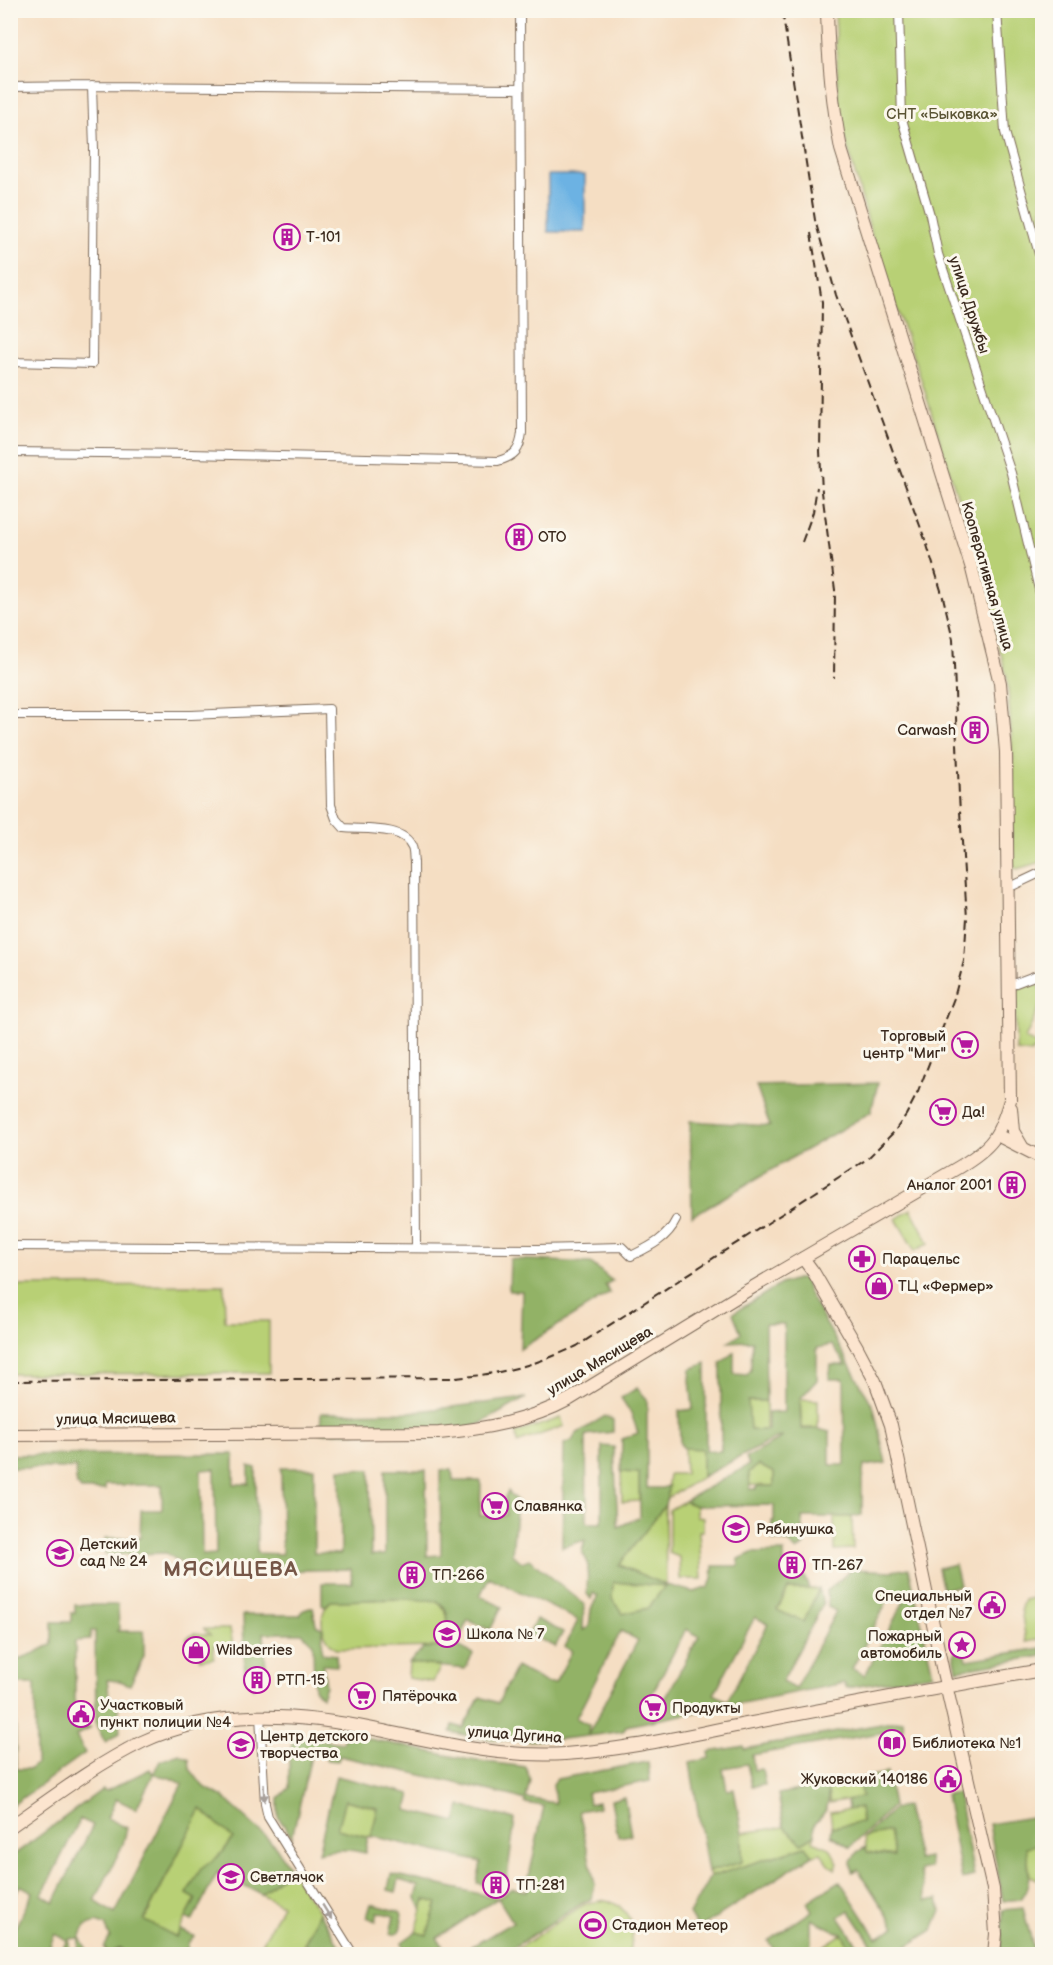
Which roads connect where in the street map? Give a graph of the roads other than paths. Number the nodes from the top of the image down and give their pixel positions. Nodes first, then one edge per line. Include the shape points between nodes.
1 (520, 10) edge
2 (826, 10) edge
3 (899, 10) edge
4 (997, 10) edge
5 (92, 86) junction
6 (10, 87) edge
7 (520, 89) junction
8 (1042, 265) edge
9 (10, 362) edge
10 (10, 452) edge
11 (1042, 602) edge
12 (10, 715) edge
13 (1042, 872) edge
14 (1006, 889) junction
15 (1042, 973) edge
16 (1008, 986) junction
17 (1010, 1100) junction
18 (997, 1135) junction
19 (1023, 1148) junction
20 (977, 1156) junction
21 (1042, 1158) edge
22 (676, 1220) dead end
23 (10, 1246) edge
24 (416, 1248) junction
25 (803, 1258) junction
26 (10, 1435) edge
27 (1042, 1670) edge
28 (946, 1687) junction
29 (260, 1716) junction
30 (10, 1827) edge
31 (353, 1954) edge
32 (994, 1954) edge

1 - 7 street
2 - 14 main road, Кооперативная улица via 834,116 841,149 972,569 1000,683 1006,752
3 - 11 street, улица Дружбы via 902,119 938,254 1011,473
4 - 8 street via 1005,132
5 - 6 street
5 - 7 street
5 - 9 street via 92,364
7 - 10 street via 522,433 521,444 511,457 498,461
12 - 24 street via 191,715 329,709 332,805 336,819 344,828 394,832 412,846
13 - 14 street
14 - 16 main road, Кооперативная улица
15 - 16 street
16 - 17 main road, Кооперативная улица
17 - 18 main road, Кооперативная улица
17 - 19 main road via 1013,1131
18 - 19 main road
18 - 20 main road, Кооперативная улица
19 - 20 main road via 1002,1147
19 - 21 main road
20 - 25 main road, улица Мясищева
22 - 24 street via 658,1242 631,1256 622,1247
23 - 24 street
25 - 26 main road, улица Мясищева via 563,1402 496,1426 439,1433
25 - 28 main road via 857,1347 888,1413
27 - 28 main road, улица Дугина
28 - 29 main road, улица Дугина via 651,1742 562,1754 478,1750 319,1719
28 - 32 main road via 993,1890
29 - 30 main road, улица Дугина via 204,1723 140,1743
29 -> 31 street via 268,1816

